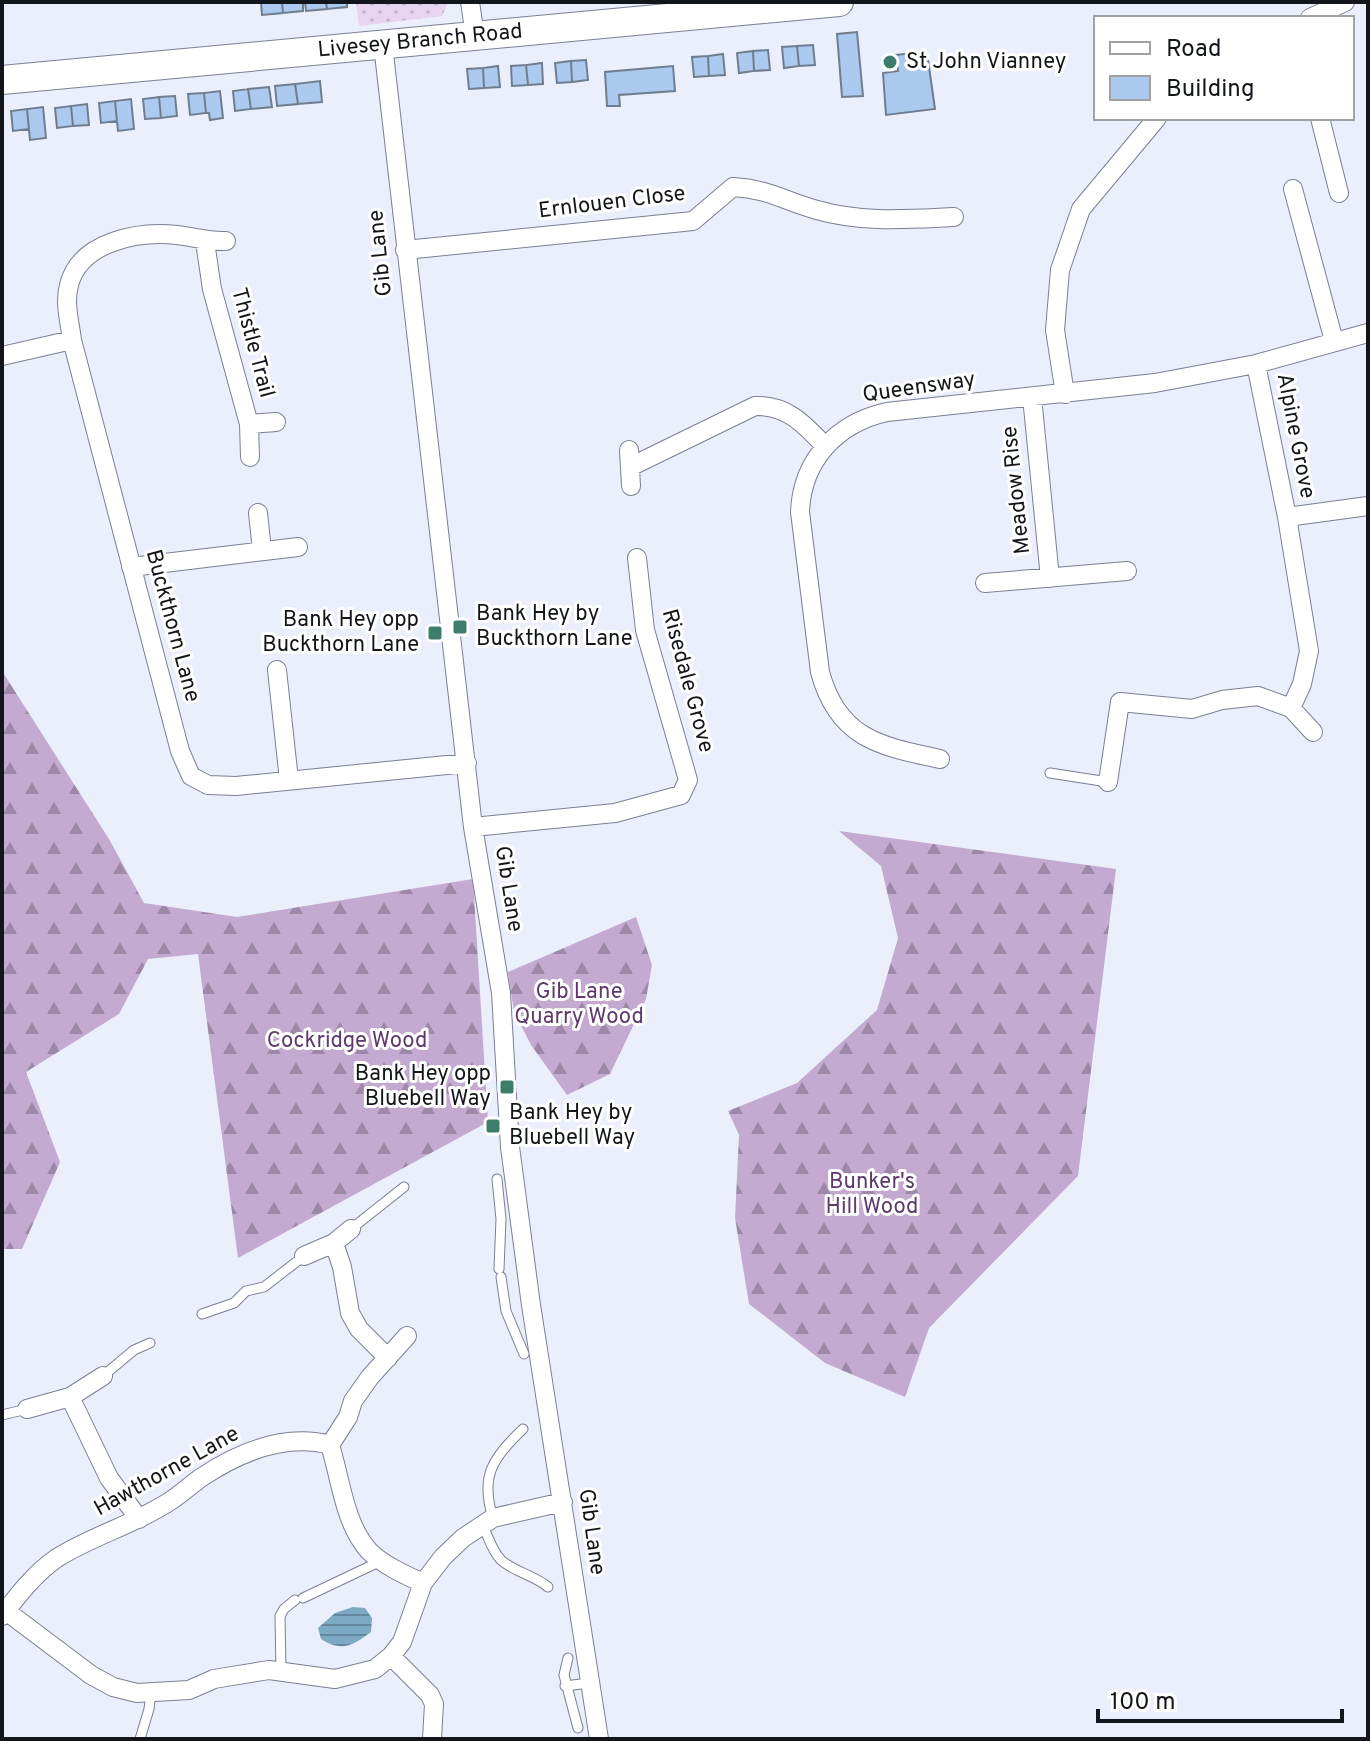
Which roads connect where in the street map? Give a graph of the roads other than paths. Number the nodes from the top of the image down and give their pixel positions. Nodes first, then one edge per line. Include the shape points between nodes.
1 (470, 2) edge
2 (839, 2) edge
3 (1345, 2) edge
4 (1314, 16) edge
5 (475, 36) junction
6 (383, 45) junction
7 (2, 80) edge
8 (1155, 120) edge
9 (1321, 120) edge
10 (1293, 189) dead end
11 (1339, 193) dead end
12 (954, 217) dead end
13 (226, 241) dead end
14 (205, 242) junction
15 (405, 250) junction
16 (1368, 333) edge
17 (72, 340) junction
18 (1334, 341) junction
19 (2, 356) edge
20 (1256, 364) junction
21 (1065, 394) junction
22 (1032, 397) junction
23 (276, 422) dead end
24 (249, 424) junction
25 (825, 446) junction
26 (250, 457) dead end
27 (630, 468) dead end
28 (1368, 506) edge
29 (258, 513) dead end
30 (1287, 517) junction
31 (298, 547) dead end
32 (262, 550) junction
33 (637, 558) dead end
34 (131, 567) junction
35 (1127, 571) dead end
36 (1050, 578) junction
37 (985, 583) dead end
38 (277, 670) dead end
39 (1291, 708) junction
40 (1313, 732) dead end
41 (940, 758) dead end
42 (467, 763) junction
43 (1050, 773) dead end
44 (289, 780) junction
45 (1108, 782) joint
46 (473, 827) junction
47 (497, 1179) dead end
48 (404, 1187) dead end
49 (351, 1229) joint
50 (522, 1239) junction
51 (501, 1241) junction
52 (334, 1243) junction
53 (304, 1256) joint
54 (531, 1305) junction
55 (506, 1311) junction
56 (202, 1314) dead end
57 (407, 1336) dead end
58 (150, 1343) dead end
59 (524, 1354) dead end
60 (388, 1358) junction
61 (103, 1376) joint
62 (70, 1397) junction
63 (27, 1409) joint
64 (2, 1415) edge
65 (523, 1429) dead end
66 (330, 1445) junction
67 (563, 1502) junction
68 (139, 1519) junction
69 (488, 1521) junction
70 (381, 1561) junction
71 (423, 1583) junction
72 (548, 1587) dead end
73 (3, 1611) edge
74 (391, 1656) junction
75 (568, 1658) dead end
76 (281, 1671) junction
77 (589, 1683) junction
78 (565, 1686) junction
79 (151, 1692) junction
80 (578, 1728) dead end
81 (140, 1739) edge
82 (432, 1739) edge
83 (599, 1739) edge

1 - 5 street
2 - 5 main road, Livesey Branch Road
3 - 4 street
5 - 6 main road, Livesey Branch Road
6 - 7 main road, Livesey Branch Road
6 - 15 street, Gib Lane
8 - 21 street via 1081,209 1060,270 1055,330
9 - 11 street
10 - 18 street
12 - 15 street, Ernlouen Close via 878,221 817,210 760,189 733,187 693,221
13 - 14 street
14 - 17 street, Buckthorn Lane via 162,235 121,240 92,252 72,276 67,294
14 - 24 street, Thistle Trail via 212,289
15 - 42 street, Gib Lane
16 - 18 street, Queensway
17 - 19 street
17 - 34 street, Buckthorn Lane
18 - 20 street, Queensway
20 - 21 street, Queensway
20 - 30 street, Alpine Grove
21 - 22 street, Queensway
22 - 25 street, Queensway via 866,416
22 - 36 street, Meadow Rise
23 - 24 street
24 - 26 street, Thistle Trail
25 - 27 street via 790,414 755,406
25 - 41 street, Queensway via 808,470 800,512 825,689 839,717 857,732 888,748
28 - 30 street, Alpine Grove
29 - 32 street
30 - 39 street, Alpine Grove via 1309,651
31 - 32 street
32 - 34 street
33 - 46 street, Risedale Grove via 645,630 688,780 681,795 615,813
34 - 44 street, Buckthorn Lane via 191,776 208,785
35 - 36 street, Meadow Rise
36 - 37 street, Meadow Rise
38 - 44 street
39 - 40 street
39 - 45 street via 1258,696 1192,709 1120,702
42 - 44 street, Buckthorn Lane
42 - 46 street, Gib Lane
43 - 45 lane
46 - 50 street, Gib Lane via 501,993 510,1147
47 - 51 lane
48 - 49 lane
49 - 52 street
50 - 51 lane
50 - 54 street, Gib Lane
51 - 55 lane
52 - 53 street
52 - 60 street via 350,1313
53 - 56 lane via 264,1287
54 - 55 lane
54 - 67 street, Gib Lane
55 - 59 lane
57 - 60 street
58 - 61 lane
60 - 66 street via 353,1401
61 - 62 street
62 - 63 street
62 - 68 street via 109,1478
63 - 64 lane
65 - 69 lane via 506,1444 491,1470
66 - 68 street, Hawthorne Lane via 296,1440 254,1450
66 - 70 street via 360,1538
67 - 69 street
67 - 77 street, Gib Lane
68 - 73 street, Hawthorne Lane via 57,1559
69 - 71 street via 443,1557
69 - 72 lane via 502,1561
70 - 71 street
70 - 76 lane via 284,1609
71 - 74 street via 402,1642
73 - 79 street via 91,1675 113,1687
74 - 76 street via 375,1669 335,1679
74 - 82 street via 430,1695
75 - 78 lane
76 - 79 street via 214,1679 189,1690
77 - 78 lane
77 - 83 street, Gib Lane
78 - 80 lane
79 - 81 lane

